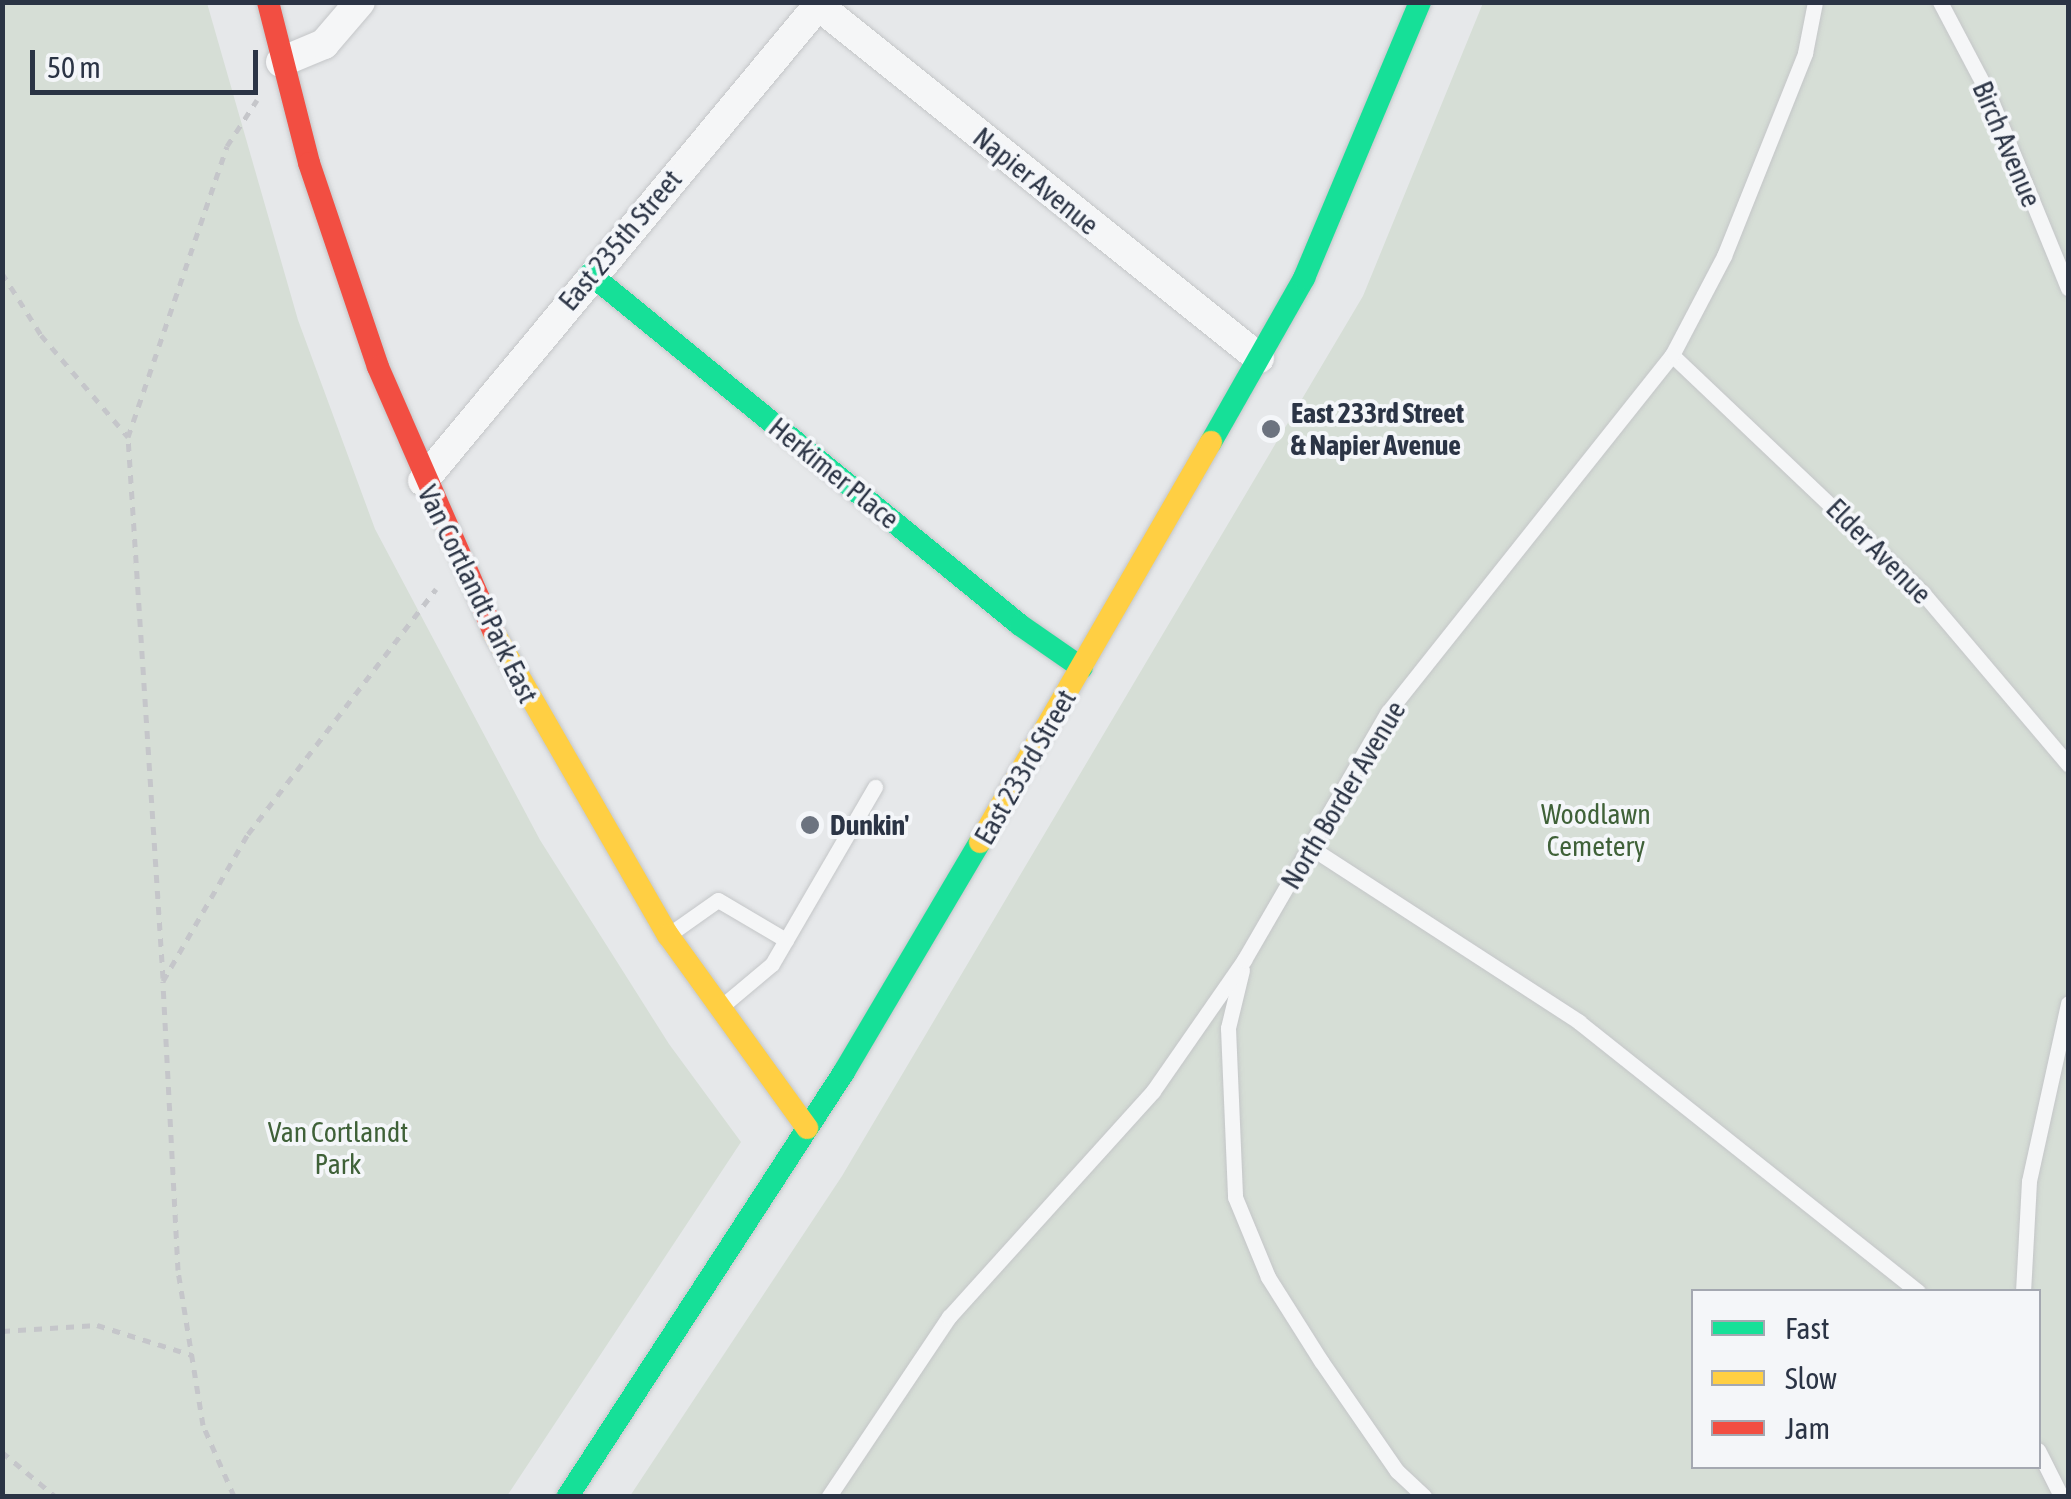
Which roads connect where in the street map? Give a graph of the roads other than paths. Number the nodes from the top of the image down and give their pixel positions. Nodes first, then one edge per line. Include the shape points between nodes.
1 (268, 2) edge
2 (360, 2) edge
3 (1420, 2) edge
4 (1815, 2) edge
5 (1940, 2) edge
6 (818, 4) edge
7 (281, 62) junction
8 (590, 274) junction
9 (2068, 288) edge
10 (1672, 355) junction
11 (1259, 358) junction
12 (423, 481) junction
13 (1082, 668) junction
14 (2068, 764) edge
15 (876, 787) dead end
16 (1310, 848) junction
17 (668, 935) junction
18 (786, 940) junction
19 (1244, 960) junction
20 (2068, 1003) edge
21 (719, 1008) junction
22 (808, 1128) junction
23 (1914, 1289) edge
24 (2023, 1289) edge
25 (2041, 1456) edge
26 (568, 1496) edge
27 (829, 1496) edge
28 (1424, 1496) edge
29 (2061, 1496) edge

1 - 7 street, Van Cortlandt Park East
2 - 7 street via 324,44
3 - 11 street, East 233rd Street via 1319,247
4 - 10 lane, North Border Avenue via 1805,52 1724,256
5 - 9 lane, Birch Avenue via 1988,93
6 - 8 street, East 235th Street
6 - 11 street, Napier Avenue
7 - 12 street, Van Cortlandt Park East via 328,224
8 - 12 street, East 235th Street
8 - 13 street, Herkimer Place via 1020,625
10 - 14 lane, Elder Avenue via 1761,432 1922,592
10 - 16 lane, North Border Avenue via 1388,712
11 - 13 street, East 233rd Street
12 - 17 street, Van Cortlandt Park East via 520,685
13 - 22 street, East 233rd Street
15 - 18 lane
16 - 19 lane, North Border Avenue
16 - 23 lane via 1579,1022
17 - 18 lane via 718,900
17 - 21 street, Van Cortlandt Park East
18 - 21 lane via 772,964
19 - 27 lane, North Border Avenue via 1153,1091 950,1317
19 - 28 lane via 1228,1028 1235,1197 1268,1277 1320,1361 1397,1471
20 - 24 lane via 2029,1181
21 - 22 street, Van Cortlandt Park East
22 - 26 street, East 233rd Street
25 - 29 lane

